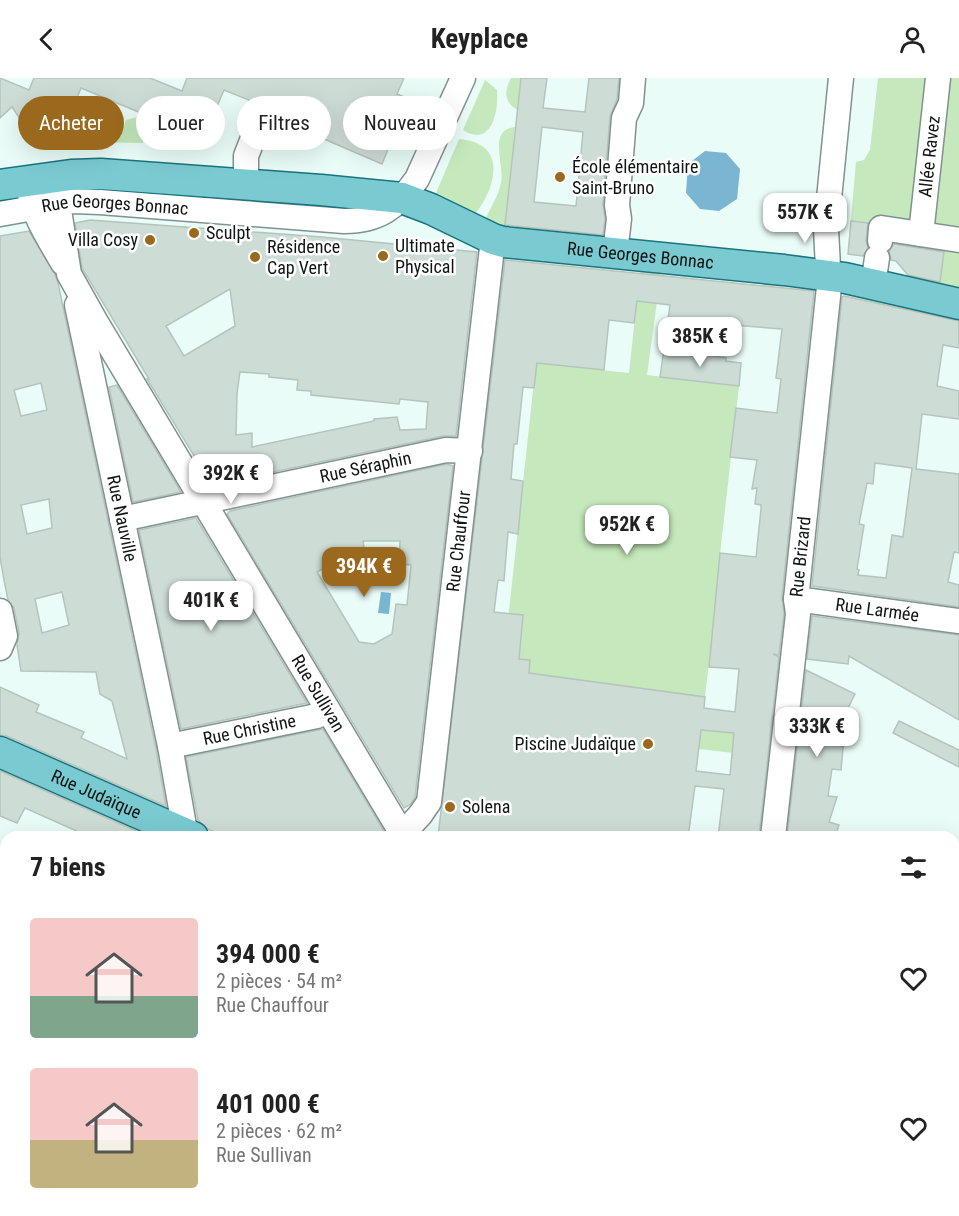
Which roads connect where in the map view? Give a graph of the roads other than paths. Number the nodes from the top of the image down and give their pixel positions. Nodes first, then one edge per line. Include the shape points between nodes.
1 (463, 78) edge
2 (633, 78) edge
3 (841, 78) edge
4 (938, 78) edge
5 (248, 150) edge
6 (246, 185) junction
7 (34, 191) edge
8 (402, 198) junction
9 (0, 214) edge
10 (921, 234) junction
11 (493, 239) junction
12 (959, 240) edge
13 (615, 253) junction
14 (878, 253) junction
15 (69, 274) junction
16 (829, 277) junction
17 (959, 304) edge
18 (126, 372) junction
19 (93, 378) junction
20 (470, 451) junction
21 (204, 502) junction
22 (122, 519) junction
23 (796, 599) junction
24 (0, 611) edge
25 (959, 621) edge
26 (0, 648) edge
27 (327, 710) junction
28 (170, 746) junction
29 (0, 752) edge
30 (177, 831) edge
31 (187, 831) edge
32 (399, 831) edge
33 (406, 831) edge
34 (774, 831) edge

1 - 8 street via 424,166
2 - 13 street via 631,103 624,118
3 - 16 street, Rue Brizard via 827,210
4 - 10 street, Allée Ravez
5 - 6 street
6 - 7 main road, Rue Georges Bonnac via 101,174
6 - 8 main road, Rue Georges Bonnac
7 - 8 street, Rue Georges Bonnac via 100,202 344,221 377,216
7 - 9 street, Rue Georges Bonnac
7 - 15 street, Rue Sullivan
8 - 11 main road, Rue Georges Bonnac
10 - 12 street
10 - 14 street
11 - 13 main road, Rue Georges Bonnac
11 - 20 street, Rue Chauffour
13 - 16 main road, Rue Georges Bonnac
14 - 16 main road, Rue Georges Bonnac
14 - 17 main road, Rue Georges Bonnac
15 - 18 street, Rue Sullivan
15 - 19 street, Rue Nauville
16 - 23 street, Rue Brizard
18 - 19 street
18 - 21 street, Rue Sullivan
19 - 22 street, Rue Nauville
20 - 21 street, Rue Séraphin via 446,450
20 - 33 street, Rue Chauffour via 429,802
21 - 22 street, Rue Séraphin
21 - 27 street, Rue Sullivan
22 - 28 street, Rue Nauville
23 - 25 street, Rue Larmée
23 - 34 street, Rue Brizard via 798,614
24 - 26 street via 5,636
27 - 28 street, Rue Christine via 317,716
27 - 32 street, Rue Sullivan
28 - 31 street, Rue Nauville
29 - 30 main road, Rue Judaïque

